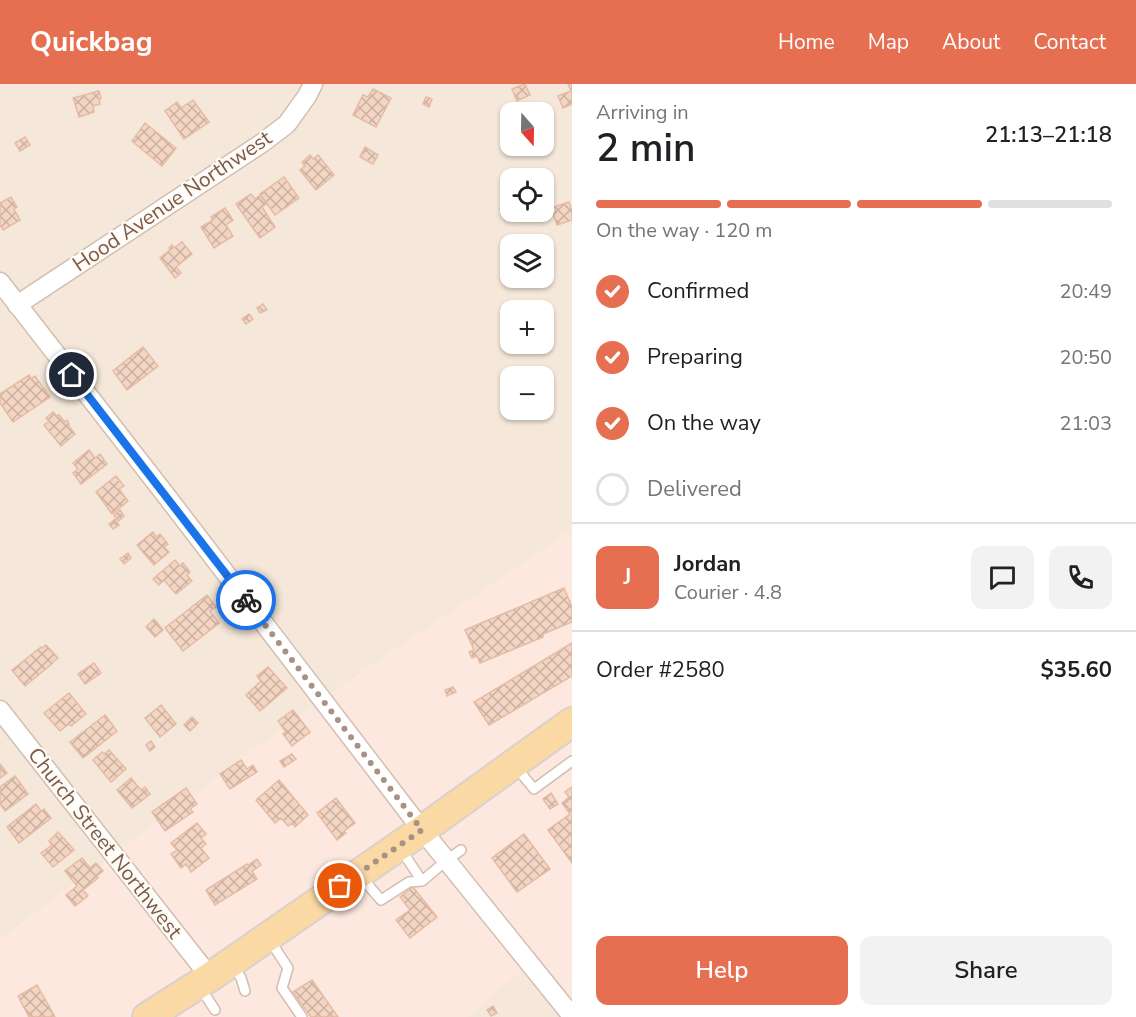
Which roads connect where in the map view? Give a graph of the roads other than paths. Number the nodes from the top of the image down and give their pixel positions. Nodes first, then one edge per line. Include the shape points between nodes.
1 (314, 84) edge
2 (0, 282) edge
3 (17, 305) junction
4 (0, 710) edge
5 (572, 722) edge
6 (572, 761) edge
7 (513, 764) junction
8 (422, 830) junction
9 (399, 846) junction
10 (454, 855) junction
11 (359, 874) junction
12 (422, 881) junction
13 (268, 937) junction
14 (213, 974) junction
15 (245, 991) dead end
16 (215, 1010) dead end
17 (572, 1016) edge
18 (147, 1017) edge
19 (302, 1017) edge

1 - 3 street, Hood Avenue Northwest via 287,124 262,143
2 - 3 street
3 - 8 street
4 - 14 street, Church Street Northwest
5 - 7 main road
6 - 7 lane via 534,789
7 - 8 main road
8 - 9 main road
8 - 10 street
9 - 11 main road
9 - 12 lane
10 - 12 lane
10 - 17 street
11 - 12 lane via 381,900 409,882
11 - 13 main road
13 - 14 main road
13 - 19 lane via 288,968 282,988
14 - 15 lane via 241,978
14 - 16 lane
14 - 18 main road

